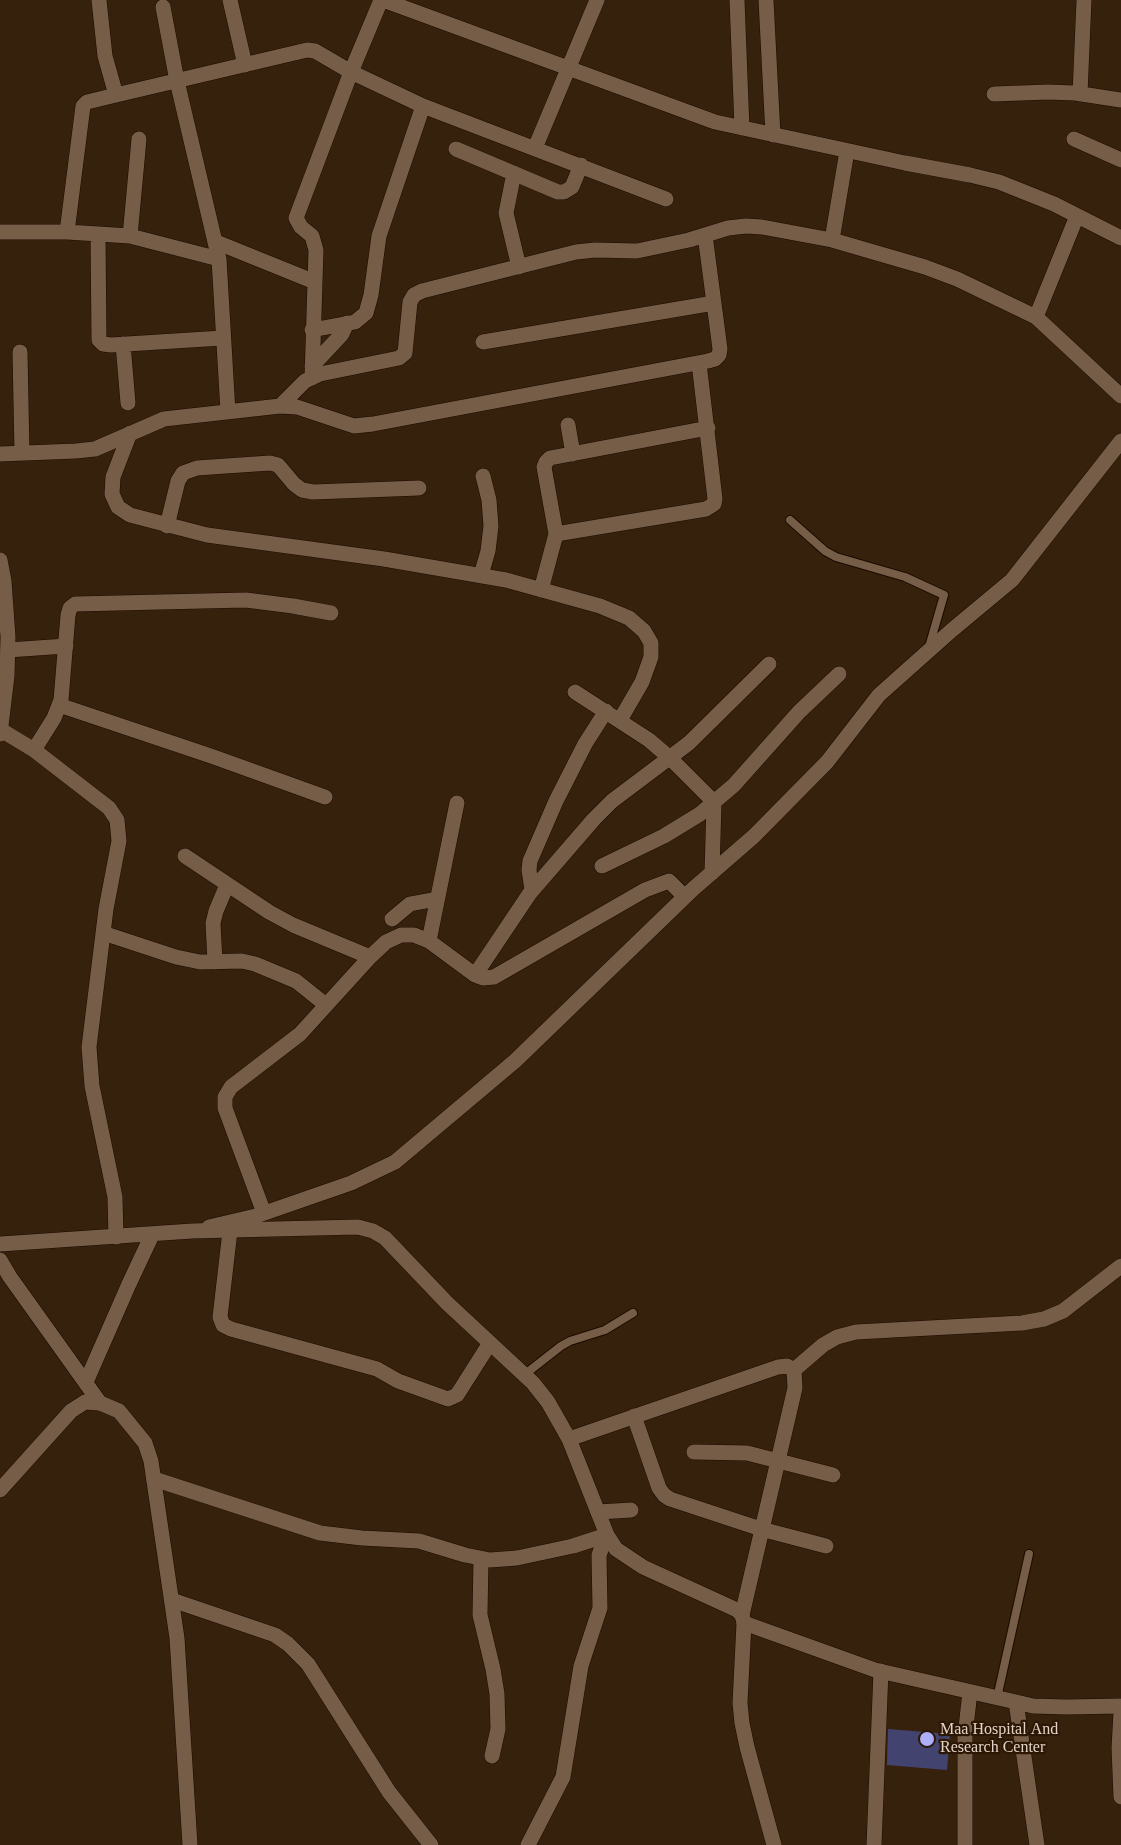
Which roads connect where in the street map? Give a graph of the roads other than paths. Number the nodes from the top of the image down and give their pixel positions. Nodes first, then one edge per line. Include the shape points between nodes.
1 (99, 0) edge
2 (230, 0) edge
3 (382, 0) edge
4 (737, 0) edge
5 (766, 0) edge
6 (1084, 0) edge
7 (594, 1) edge
8 (163, 7) dead end
9 (245, 65) junction
10 (569, 67) junction
11 (351, 72) junction
12 (177, 81) junction
13 (994, 94) dead end
14 (1080, 94) junction
15 (116, 95) junction
16 (1121, 100) edge
17 (423, 106) junction
18 (742, 128) junction
19 (773, 135) junction
20 (139, 139) dead end
21 (1074, 139) dead end
22 (535, 148) junction
23 (456, 149) dead end
24 (847, 151) junction
25 (1121, 160) edge
26 (581, 165) junction
27 (514, 174) junction
28 (666, 199) dead end
29 (1077, 216) junction
30 (0, 232) edge
31 (67, 232) junction
32 (98, 234) junction
33 (705, 235) junction
34 (130, 236) junction
35 (1121, 238) edge
36 (832, 240) junction
37 (216, 242) junction
38 (219, 259) junction
39 (519, 267) junction
40 (315, 282) junction
41 (714, 303) junction
42 (1036, 317) junction
43 (347, 323) junction
44 (312, 330) junction
45 (222, 338) junction
46 (483, 342) dead end
47 (123, 344) junction
48 (20, 352) dead end
49 (699, 363) junction
50 (310, 375) junction
51 (1121, 396) edge
52 (128, 403) dead end
53 (280, 406) junction
54 (297, 407) junction
55 (228, 412) junction
56 (568, 425) dead end
57 (708, 428) junction
58 (130, 433) junction
59 (1121, 441) edge
60 (22, 453) junction
61 (0, 454) edge
62 (573, 454) junction
63 (483, 476) dead end
64 (419, 488) dead end
65 (790, 520) dead end
66 (167, 526) junction
67 (556, 534) junction
68 (0, 560) edge
69 (482, 575) junction
70 (541, 590) junction
71 (331, 613) dead end
72 (66, 646) junction
73 (8, 650) junction
74 (927, 651) junction
75 (769, 664) dead end
76 (839, 674) dead end
77 (575, 692) dead end
78 (59, 705) junction
79 (606, 711) junction
80 (620, 720) junction
81 (1, 730) edge
82 (0, 734) edge
83 (34, 750) junction
84 (670, 758) junction
85 (325, 797) dead end
86 (714, 802) junction
87 (457, 803) dead end
88 (185, 856) dead end
89 (602, 866) dead end
90 (712, 873) junction
91 (227, 885) junction
92 (532, 890) junction
93 (685, 897) junction
94 (437, 899) junction
95 (392, 919) dead end
96 (103, 933) junction
97 (429, 941) junction
98 (370, 957) junction
99 (215, 962) junction
100 (475, 975) junction
101 (326, 1005) junction
102 (264, 1213) junction
103 (192, 1231) junction
104 (230, 1231) junction
105 (152, 1235) junction
106 (116, 1237) junction
107 (0, 1244) edge
108 (1, 1263) edge
109 (1121, 1266) edge
110 (633, 1314) dead end
111 (490, 1343) junction
112 (794, 1370) junction
113 (524, 1375) junction
114 (86, 1382) junction
115 (100, 1402) junction
116 (634, 1416) junction
117 (569, 1439) junction
118 (694, 1452) dead end
119 (778, 1460) junction
120 (833, 1474) dead end
121 (154, 1479) junction
122 (0, 1490) edge
123 (631, 1510) dead end
124 (598, 1512) junction
125 (761, 1529) junction
126 (608, 1538) junction
127 (826, 1546) dead end
128 (1029, 1554) dead end
129 (481, 1559) junction
130 (172, 1600) junction
131 (743, 1619) junction
132 (881, 1671) junction
133 (970, 1692) junction
134 (997, 1698) junction
135 (1016, 1702) junction
136 (1121, 1706) edge
137 (1121, 1712) edge
138 (492, 1756) dead end
139 (1121, 1797) edge
140 (190, 1845) edge
141 (431, 1845) edge
142 (528, 1845) edge
143 (774, 1845) edge
144 (874, 1845) edge
145 (965, 1845) edge
146 (1036, 1845) edge

1 - 15 street via 105,56
2 - 9 street
3 - 10 street
3 - 11 street
4 - 18 street
5 - 19 street
6 - 14 street
7 - 10 street
8 - 12 street
9 - 11 street via 307,50
9 - 12 street
10 - 18 street via 704,118
10 - 22 street
11 - 17 street
11 - 40 street via 296,218 312,236 316,250
12 - 15 street
12 - 37 street
13 - 14 street
14 - 16 street
15 - 31 street via 83,105
17 - 22 street
17 - 43 street via 379,236 366,313
18 - 19 street
19 - 24 street
20 - 34 street
21 - 25 street
22 - 26 street
23 - 27 street
24 - 29 street via 999,182
24 - 36 street
26 - 27 street via 572,187 564,192
26 - 28 street
27 - 39 street via 506,213
29 - 35 street
29 - 42 street
30 - 31 street
31 - 32 street
32 - 34 street
32 - 47 street via 99,340 103,344
33 - 36 street via 746,226
33 - 39 street via 637,251 576,252
33 - 41 street
34 - 38 street
36 - 42 street via 957,279
37 - 38 street
37 - 40 street
38 - 45 street
39 - 50 street via 414,295 405,353 399,358
40 - 44 street
41 - 46 street
41 - 49 street via 719,355
42 - 51 street
43 - 44 street
43 - 50 street
44 - 50 street
45 - 47 street
45 - 55 street
47 - 52 street
48 - 60 street
49 - 54 street via 373,424 354,426
49 - 57 street
50 - 53 street
50 - 54 street
53 - 54 street
53 - 55 street
55 - 58 street via 164,419
56 - 62 street
57 - 62 street
57 - 67 street via 715,499 711,507
58 - 60 street via 95,448
58 - 66 street via 113,477 112,494 118,507 130,515
59 - 74 street via 1012,579
60 - 61 street
62 - 67 street via 550,458 544,467
63 - 69 street via 491,526
64 - 66 street via 313,492 302,490 278,465 270,463 197,468 183,472 178,481
65 - 74 lane via 836,557 905,577 944,596
66 - 69 street
67 - 70 street
68 - 73 street
69 - 70 street
70 - 80 street via 600,606 628,618 644,631 651,643 651,657
71 - 72 street via 246,600 75,603 68,615
72 - 73 street
72 - 78 street
73 - 81 street
74 - 90 street via 879,695 827,762
75 - 84 street
76 - 86 street
77 - 79 street
78 - 83 street
78 - 85 street
79 - 80 street
79 - 92 street via 555,801 530,861
80 - 84 street
81 - 82 street
81 - 83 street
83 - 96 street via 109,808 117,820 119,841
84 - 86 street
84 - 92 street via 612,801
86 - 89 street via 664,836
86 - 90 street
87 - 94 street
88 - 91 street
90 - 93 street
91 - 98 street via 293,925
91 - 99 street via 213,923
92 - 100 street
93 - 100 street via 669,880 494,977
93 - 102 street via 515,1061 394,1162 351,1183
94 - 95 street via 410,904
94 - 97 street
96 - 99 street via 176,957
96 - 106 street via 89,1047 92,1086 115,1197
97 - 98 street via 401,935
97 - 100 street
98 - 101 street
99 - 101 street via 255,964 296,981
101 - 102 street via 300,1034 231,1087 225,1097 225,1108
102 - 103 street
103 - 104 street
103 - 105 street
104 - 111 street via 358,1227 373,1231 385,1238
104 - 111 street via 220,1317 223,1325 231,1329 377,1369 448,1399 457,1395
105 - 106 street
105 - 114 street
106 - 107 street
108 - 114 street
109 - 112 street via 1063,1311 1044,1319 856,1332 823,1345
110 - 113 lane via 605,1330 561,1346
111 - 113 street
112 - 116 street via 778,1367
112 - 119 street via 795,1388
113 - 117 street via 548,1402
114 - 115 street
115 - 121 street via 119,1412 145,1443
115 - 122 street via 85,1402 71,1411
116 - 117 street
116 - 125 street via 664,1495
117 - 124 street
118 - 119 street via 747,1453
119 - 120 street
119 - 125 street
121 - 129 street via 320,1533 419,1541
121 - 130 street
123 - 124 street
124 - 126 street
125 - 127 street
125 - 131 street
126 - 129 street via 517,1558
126 - 131 street via 630,1560 737,1610
126 - 142 street via 599,1555 600,1608 581,1666 563,1777
128 - 134 lane
129 - 138 street via 480,1615 497,1694 498,1729
130 - 140 street
130 - 141 street via 274,1635 288,1644 308,1664 389,1792
131 - 132 street
131 - 143 street via 742,1722
132 - 133 street
132 - 144 street
133 - 134 street
133 - 145 street via 965,1736
134 - 135 street
135 - 136 street via 1033,1706
135 - 146 street
137 - 139 street

